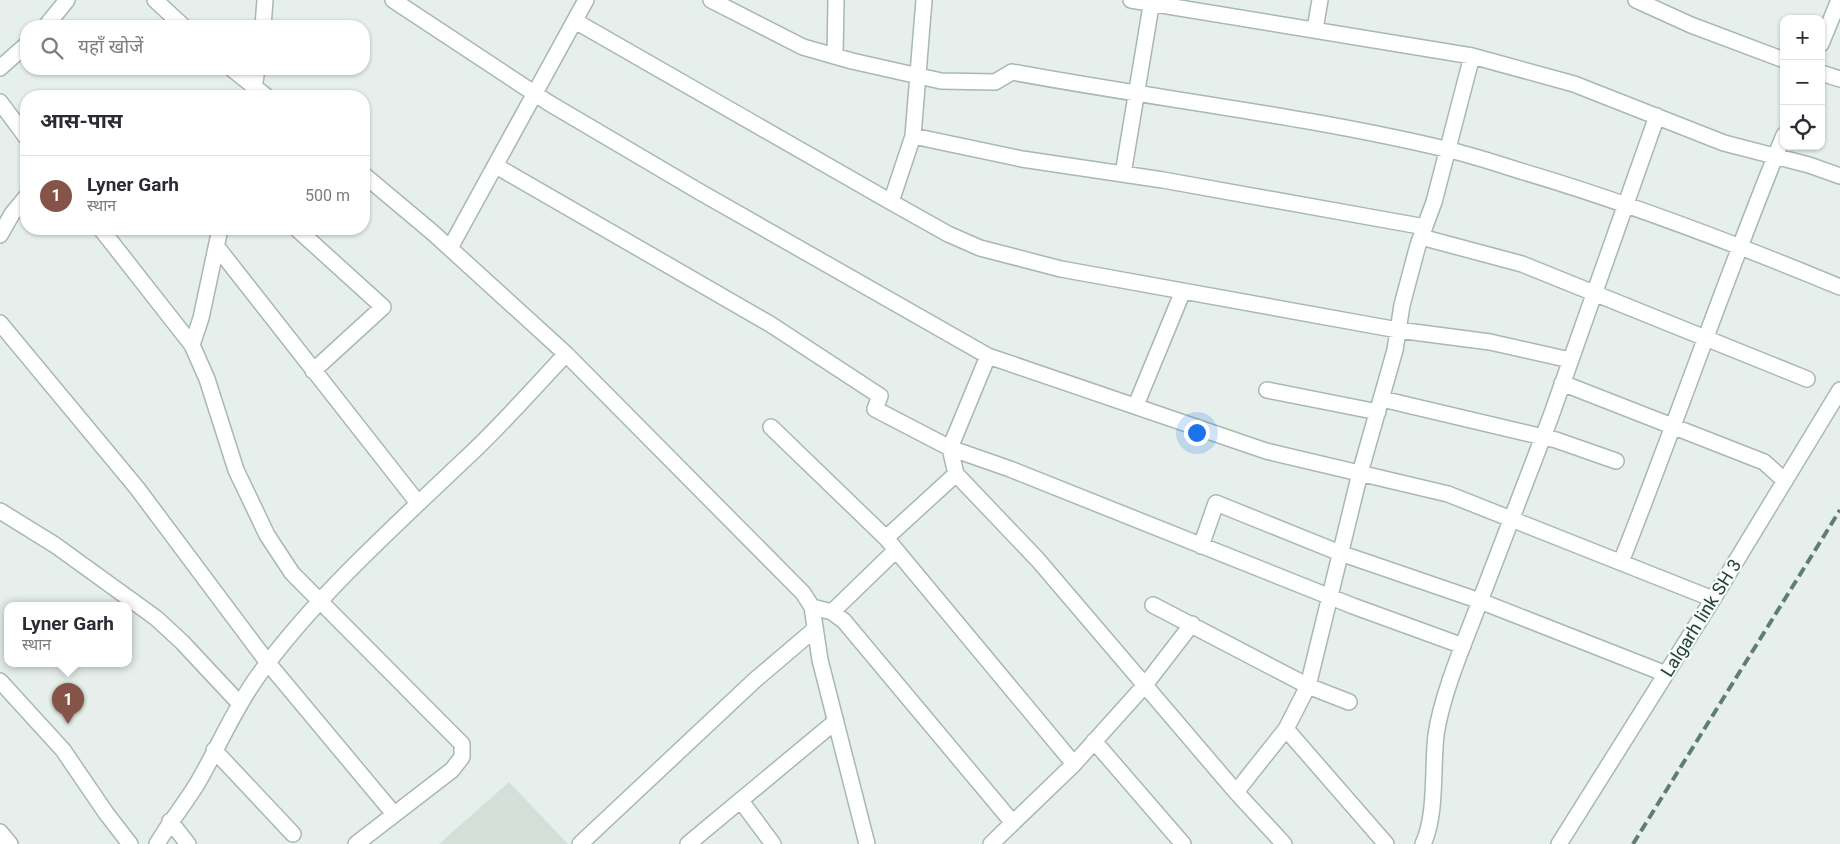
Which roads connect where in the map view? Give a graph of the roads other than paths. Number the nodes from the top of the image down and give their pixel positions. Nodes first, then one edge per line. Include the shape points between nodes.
1 (67, 0) edge
2 (155, 0) edge
3 (265, 0) edge
4 (393, 0) edge
5 (586, 0) edge
6 (712, 0) edge
7 (836, 0) edge
8 (924, 0) edge
9 (1131, 0) edge
10 (1320, 0) edge
11 (1636, 0) edge
12 (1839, 0) edge
13 (1151, 2) edge
14 (1664, 6) edge
15 (51, 20) edge
16 (177, 20) edge
17 (263, 20) edge
18 (575, 20) junction
19 (1315, 29) junction
20 (1825, 34) edge
21 (20, 50) edge
22 (835, 56) junction
23 (1472, 56) junction
24 (1780, 58) edge
25 (0, 68) edge
26 (1825, 74) edge
27 (238, 75) edge
28 (257, 75) edge
29 (918, 76) junction
30 (1840, 78) edge
31 (255, 90) edge
32 (258, 90) edge
33 (1135, 93) junction
34 (536, 94) junction
35 (0, 102) edge
36 (1657, 116) junction
37 (20, 129) edge
38 (913, 136) junction
39 (1780, 144) edge
40 (1447, 149) junction
41 (1775, 156) junction
42 (496, 166) junction
43 (1123, 174) junction
44 (1840, 176) edge
45 (370, 180) edge
46 (890, 202) junction
47 (1625, 203) junction
48 (20, 204) edge
49 (1423, 232) junction
50 (0, 235) edge
51 (106, 235) edge
52 (219, 235) edge
53 (304, 235) edge
54 (1740, 246) junction
55 (217, 247) junction
56 (450, 248) junction
57 (1840, 287) edge
58 (1183, 291) junction
59 (1594, 291) junction
60 (0, 323) edge
61 (1398, 330) junction
62 (1706, 338) junction
63 (192, 344) junction
64 (566, 354) junction
65 (988, 356) junction
66 (1570, 360) junction
67 (313, 371) junction
68 (1807, 379) dead end
69 (1562, 383) junction
70 (1266, 390) dead end
71 (1840, 390) edge
72 (1136, 405) junction
73 (1380, 405) junction
74 (771, 427) dead end
75 (1675, 428) junction
76 (1543, 437) junction
77 (950, 448) junction
78 (1616, 461) dead end
79 (1360, 473) junction
80 (956, 474) junction
81 (1784, 481) junction
82 (418, 503) junction
83 (0, 511) edge
84 (1512, 518) junction
85 (886, 538) junction
86 (1201, 546) junction
87 (896, 550) junction
88 (1340, 553) junction
89 (1622, 562) junction
90 (1330, 597) junction
91 (1713, 599) junction
92 (1480, 601) junction
93 (320, 602) junction
94 (1154, 605) dead end
95 (812, 607) junction
96 (832, 612) junction
97 (1192, 624) junction
98 (815, 628) junction
99 (1463, 646) junction
100 (268, 663) junction
101 (1666, 674) junction
102 (0, 681) edge
103 (1145, 685) junction
104 (1308, 686) junction
105 (1349, 702) dead end
106 (240, 704) junction
107 (836, 721) junction
108 (1286, 729) junction
109 (1094, 741) junction
110 (214, 750) junction
111 (1074, 764) junction
112 (1236, 792) junction
113 (741, 801) junction
114 (394, 814) junction
115 (170, 821) junction
116 (1013, 823) junction
117 (0, 832) edge
118 (293, 834) dead end
119 (10, 844) edge
120 (130, 844) edge
121 (157, 844) edge
122 (188, 844) edge
123 (356, 844) edge
124 (580, 844) edge
125 (688, 844) edge
126 (773, 844) edge
127 (867, 844) edge
128 (991, 844) edge
129 (1183, 844) edge
130 (1284, 844) edge
131 (1386, 844) edge
132 (1423, 844) edge
133 (1559, 844) edge

1 - 15 street
2 - 16 street
3 - 17 street
4 - 34 street
5 - 18 street
6 - 22 street via 803,47
7 - 22 street
8 - 29 street
9 - 13 street
10 - 19 street
11 - 14 street
12 - 20 street
13 - 19 street
13 - 33 street
14 - 24 street via 1691,25
18 - 34 street
18 - 46 street
19 - 23 street
21 - 25 street
22 - 29 street
23 - 36 street via 1574,84
23 - 40 street
26 - 30 street
27 - 31 street
28 - 32 street
29 - 33 street via 941,81 995,82 1012,72
29 - 38 street
33 - 40 street via 1284,115
33 - 43 street
34 - 42 street
34 - 65 street via 700,192
35 - 37 street
36 - 41 street via 1724,142
36 - 47 street
38 - 43 street via 1022,159
38 - 46 street
39 - 41 street
40 - 47 street
40 - 49 street
41 - 44 street
41 - 54 street
42 - 56 street
42 - 77 street via 770,324 880,396 875,409
43 - 49 street
45 - 56 street
46 - 58 street via 980,248 1061,269
47 - 54 street
47 - 59 street
48 - 50 street
49 - 59 street
49 - 61 street
51 - 63 street
52 - 55 street
53 - 67 street via 383,307
54 - 57 street
54 - 62 street
55 - 63 street
55 - 67 street
56 - 64 street
58 - 61 street
58 - 72 street
59 - 62 street
59 - 66 street
60 - 100 street via 137,488
61 - 66 street via 1490,342
61 - 73 street
62 - 68 street
62 - 75 street
63 - 93 street via 207,379 236,470 267,535 292,574
64 - 82 street via 466,459
64 - 95 street via 804,592
65 - 72 street
65 - 77 street
66 - 69 street
67 - 82 street
69 - 75 street
69 - 76 street
70 - 73 street
71 - 81 street, Lalgarh link SH 3
72 - 79 street via 1266,451
73 - 76 street
73 - 79 street
74 - 85 street
75 - 81 street via 1764,462
75 - 89 street
76 - 78 street
76 - 84 street
77 - 80 street
77 - 86 street
79 - 84 street via 1448,494
79 - 88 street
80 - 85 street
80 - 103 street via 1038,560
81 - 91 street, Lalgarh link SH 3
82 - 93 street
83 - 106 street via 55,545 156,618
84 - 89 street
84 - 92 street
85 - 87 street
86 - 88 street via 1216,503
86 - 90 street
87 - 96 street
87 - 111 street
88 - 90 street
88 - 92 street
89 - 91 street
90 - 99 street
90 - 104 street
91 - 101 street, Lalgarh link SH 3
92 - 99 street
92 - 101 street
93 - 100 street
93 - 114 street via 462,744 462,757 452,770
94 - 97 street
95 - 96 street
95 - 98 street
96 - 116 street via 844,621
97 - 103 street
97 - 104 street
98 - 107 street
98 - 124 street via 754,680
99 - 132 street via 1436,733 1429,826
100 - 106 street
100 - 114 street
101 - 133 street, Lalgarh link SH 3
102 - 120 street via 63,750
103 - 109 street
103 - 112 street
104 - 105 street
104 - 108 street
106 - 110 street
107 - 113 street
107 - 127 street
108 - 112 street
108 - 131 street
109 - 111 street
109 - 129 street
110 - 115 street via 196,784
110 - 118 street
111 - 116 street
112 - 130 street
113 - 125 street
113 - 126 street
114 - 123 street
115 - 121 street
115 - 122 street
116 - 128 street
117 - 119 street

